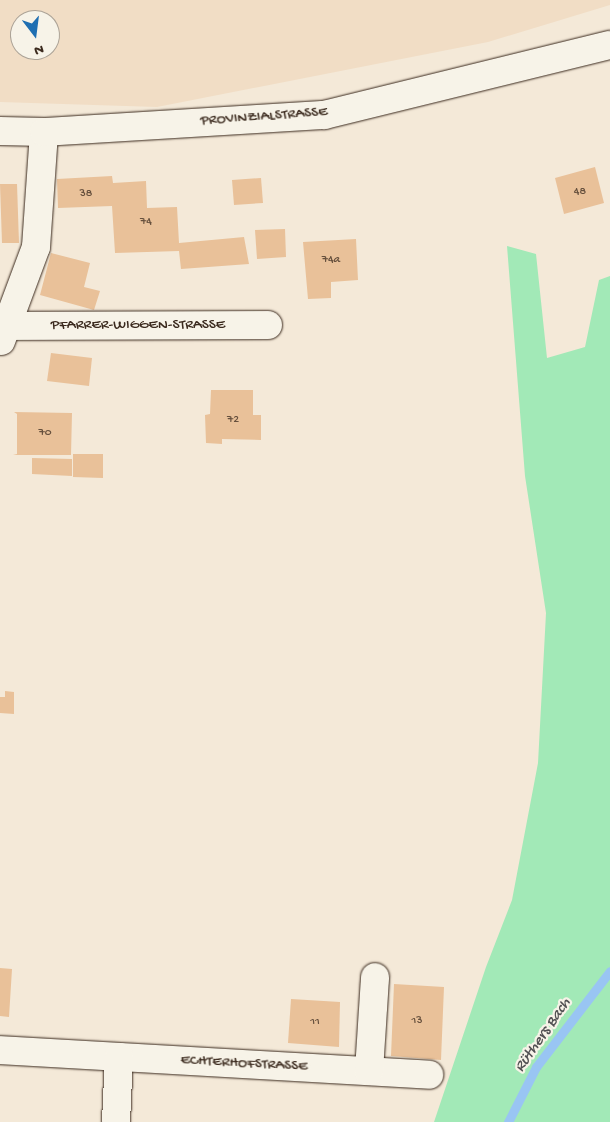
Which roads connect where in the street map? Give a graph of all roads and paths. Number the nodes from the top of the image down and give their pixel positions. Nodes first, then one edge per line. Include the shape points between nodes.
1 (610, 44) edge
2 (0, 131) edge
3 (44, 132) junction
4 (268, 325) dead end
5 (4, 334) edge
6 (375, 977) dead end
7 (0, 1050) edge
8 (119, 1057) junction
9 (369, 1072) junction
10 (429, 1075) dead end
11 (116, 1122) edge

1 - 3 street, PROVINZIALSTRASSE via 324,114
2 - 3 street, PROVINZIALSTRASSE
3 - 5 street, PFARRER-WIGGEN-STRASSE via 36,247
4 - 5 street, PFARRER-WIGGEN-STRASSE
6 - 9 street
7 - 8 street, ECHTERHOFSTRASSE
8 - 9 street, ECHTERHOFSTRASSE
8 - 11 street
9 - 10 street, ECHTERHOFSTRASSE

